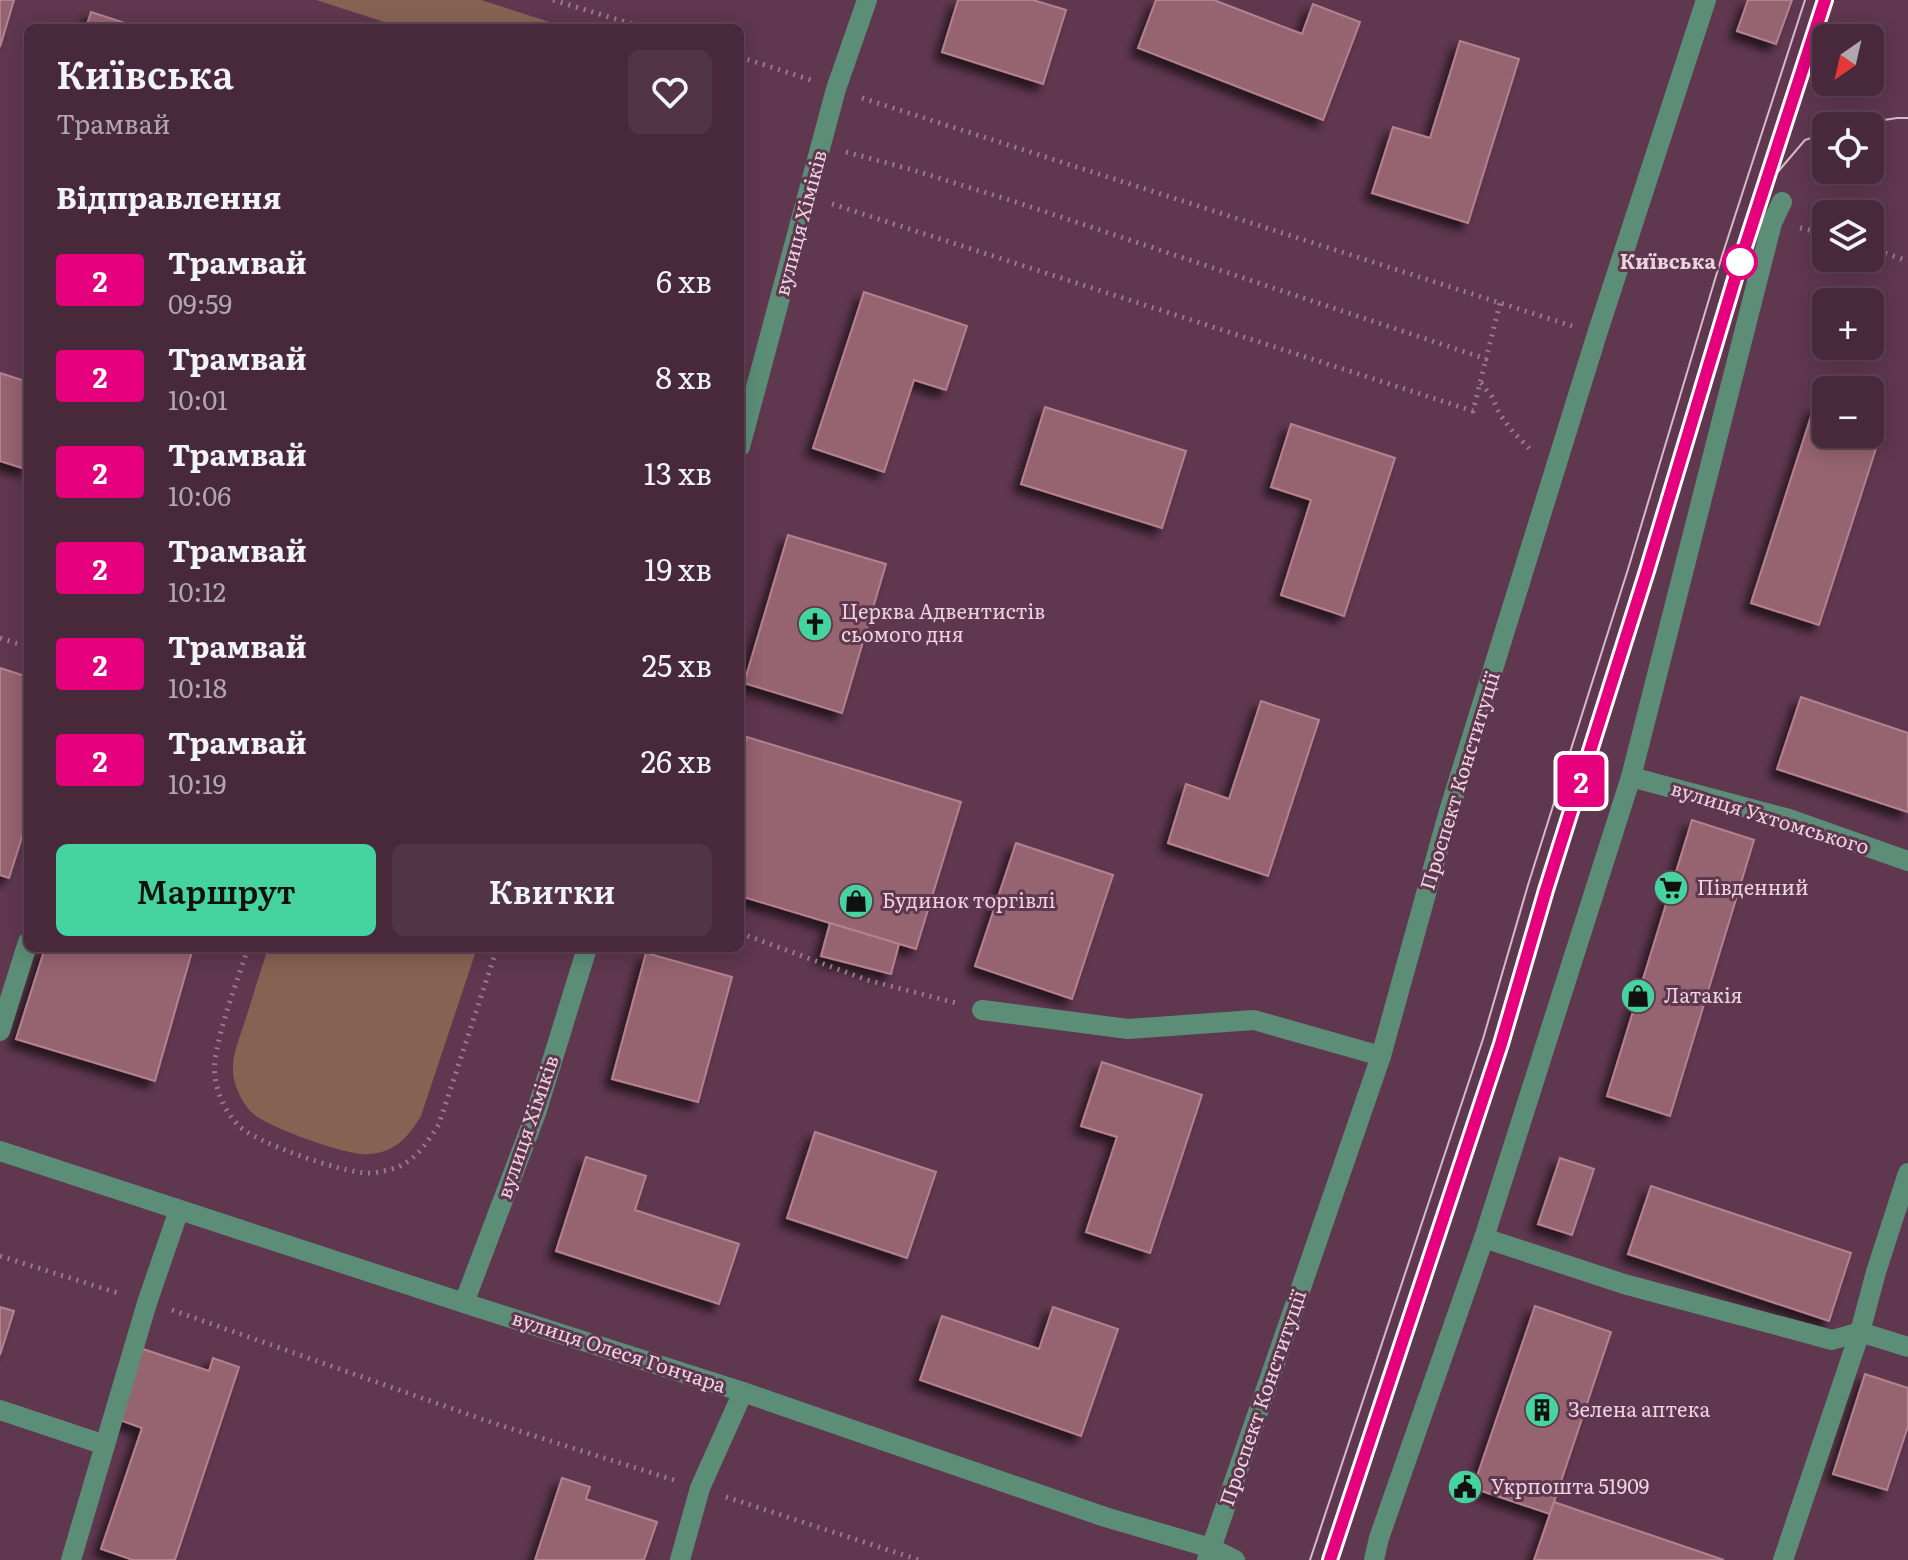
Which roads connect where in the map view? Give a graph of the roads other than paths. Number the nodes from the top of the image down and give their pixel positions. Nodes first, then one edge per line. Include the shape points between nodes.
1 (867, 0) edge
2 (1706, 0) edge
3 (1782, 202) dead end
4 (744, 432) edge
5 (1631, 777) junction
6 (1908, 861) edge
7 (25, 952) edge
8 (586, 952) edge
9 (982, 1010) road end
10 (0, 1031) edge
11 (1381, 1056) junction
12 (0, 1151) edge
13 (1908, 1173) edge
14 (179, 1210) junction
15 (1484, 1238) junction
16 (464, 1303) junction
17 (1860, 1332) junction
18 (1908, 1347) edge
19 (743, 1392) junction
20 (0, 1410) edge
21 (105, 1445) junction
22 (1209, 1554) edge
23 (71, 1560) edge
24 (680, 1560) edge
25 (1235, 1560) edge
26 (1374, 1560) edge
27 (1783, 1560) edge

1 - 4 street, вулиця Хіміків via 836,89
2 - 11 street, Проспект Конституції via 1449,811
3 - 5 street via 1772,223
5 - 6 street, вулиця Ухтомського via 1789,819
5 - 15 street
7 - 10 street
8 - 16 street, вулиця Хіміків via 536,1113
9 - 11 street via 1128,1029 1254,1020
11 - 22 street, Проспект Конституції
12 - 14 street, вулиця Олеся Гончара
13 - 17 street
14 - 16 street, вулиця Олеся Гончара
14 - 21 street
15 - 17 street via 1624,1284 1832,1340
15 - 26 street
16 - 19 street, вулиця Олеся Гончара
17 - 18 street
17 - 27 street
19 - 22 street, вулиця Олеся Гончара
19 - 24 street via 700,1488
20 - 21 street
21 - 23 street
22 - 25 street, вулиця Олеся Гончара

